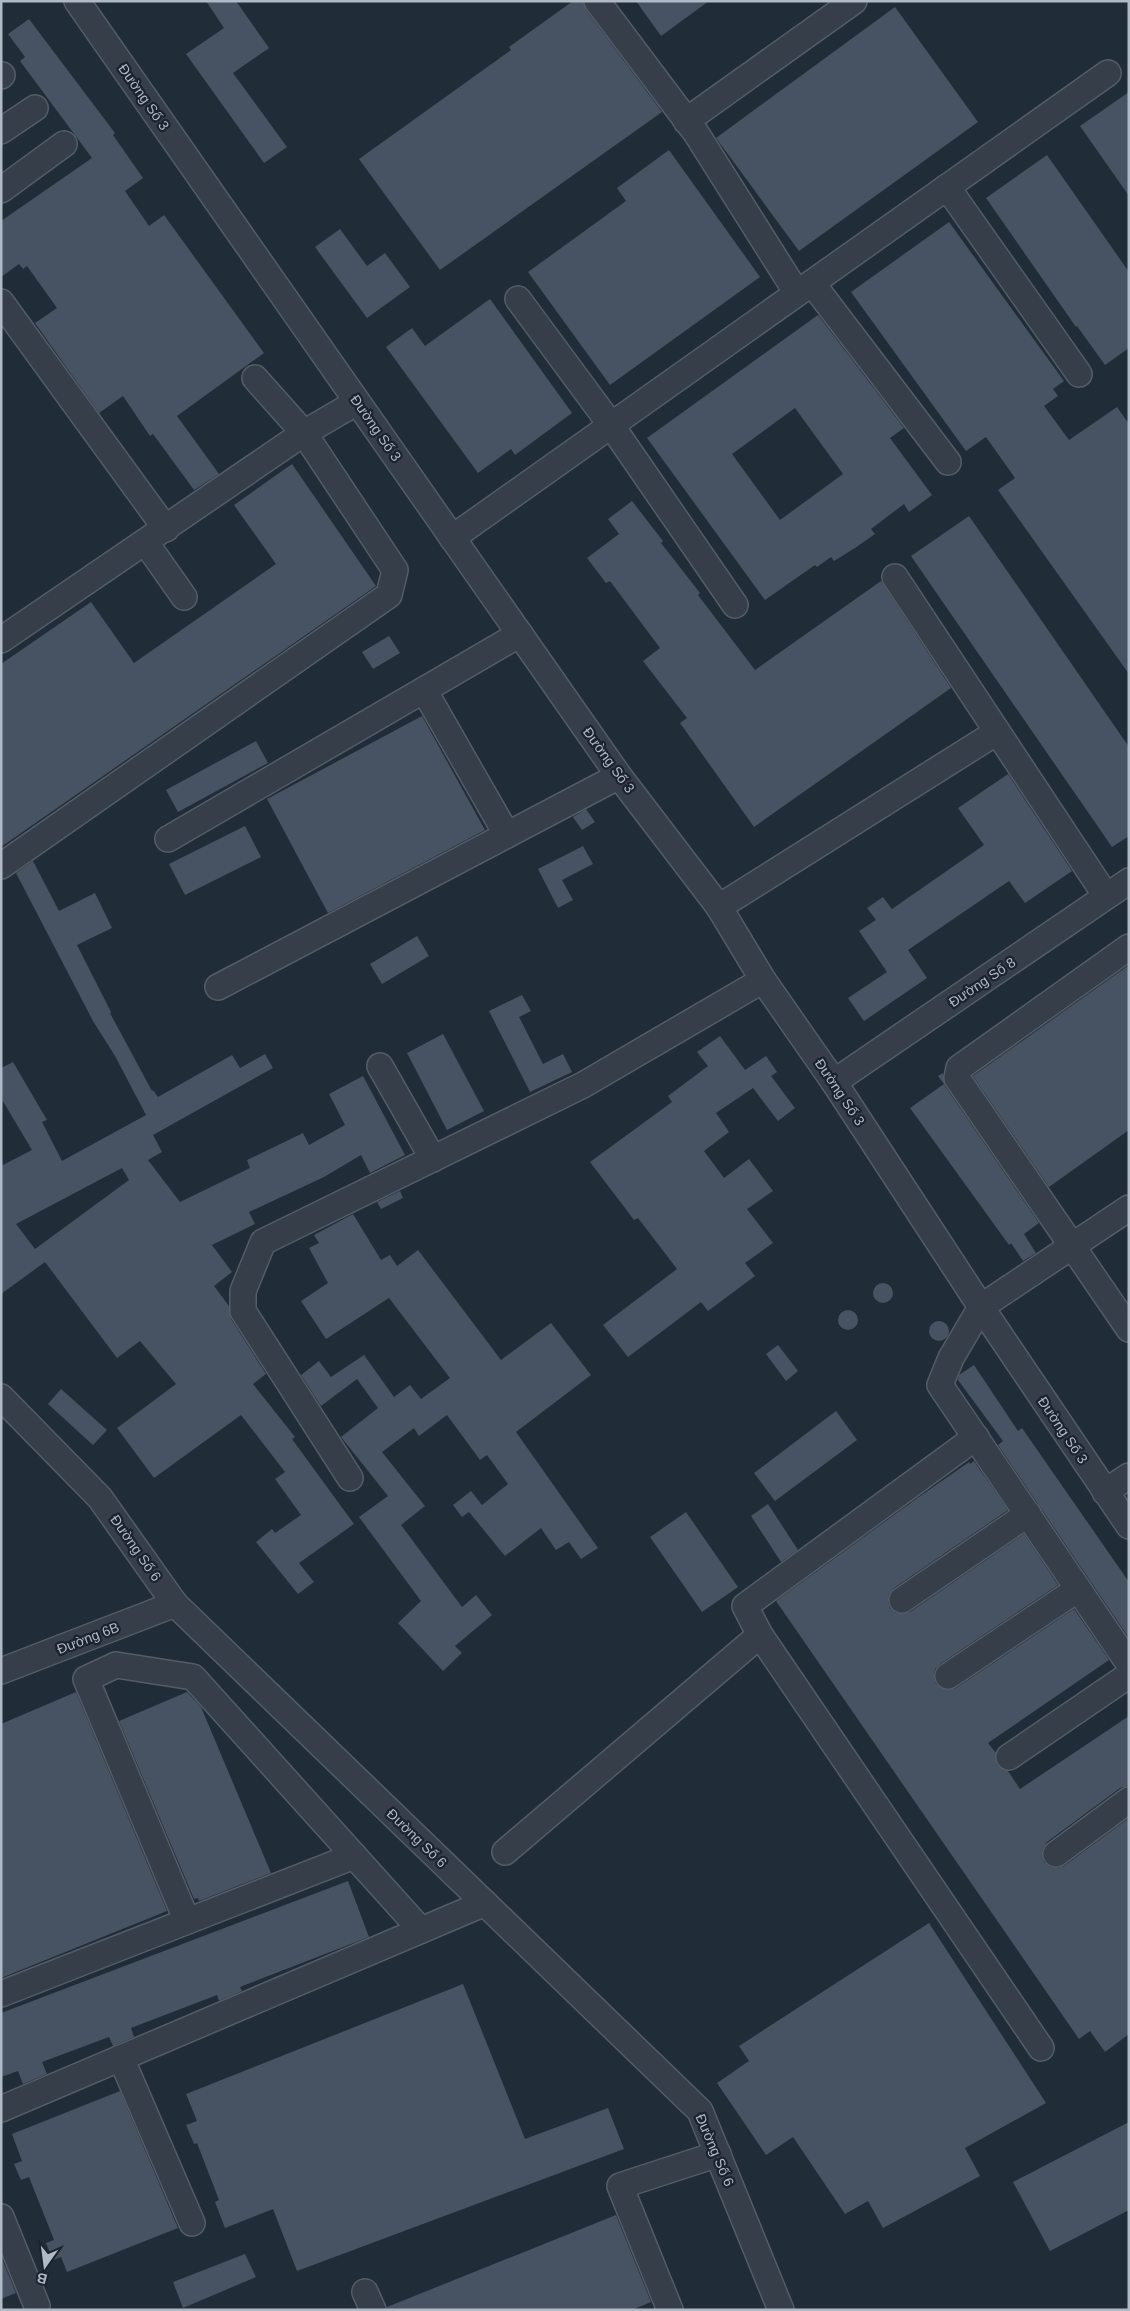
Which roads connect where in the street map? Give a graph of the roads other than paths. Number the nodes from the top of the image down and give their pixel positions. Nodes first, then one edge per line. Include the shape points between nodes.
1 (77, 1) edge
2 (597, 1) edge
3 (854, 1) edge
4 (1108, 73) dead end
5 (35, 108) dead end
6 (686, 121) junction
7 (1, 131) edge
8 (64, 144) dead end
9 (947, 187) junction
10 (1, 190) edge
11 (804, 288) junction
12 (518, 299) dead end
13 (1, 302) edge
14 (1079, 374) dead end
15 (254, 378) dead end
16 (357, 402) junction
17 (611, 425) junction
18 (304, 433) junction
19 (948, 462) dead end
20 (166, 529) junction
21 (452, 538) junction
22 (146, 543) junction
23 (895, 577) dead end
24 (184, 597) dead end
25 (735, 605) dead end
26 (520, 634) junction
27 (1, 640) edge
28 (424, 690) junction
29 (997, 732) junction
30 (620, 776) junction
31 (508, 835) junction
32 (168, 839) dead end
33 (1, 866) edge
34 (1129, 881) edge
35 (1106, 896) junction
36 (719, 908) junction
37 (1129, 947) edge
38 (763, 980) junction
39 (218, 988) dead end
40 (380, 1066) dead end
41 (834, 1082) junction
42 (432, 1159) junction
43 (1129, 1208) edge
44 (1073, 1247) junction
45 (980, 1307) junction
46 (1129, 1329) edge
47 (1, 1397) edge
48 (976, 1438) junction
49 (1129, 1476) edge
50 (350, 1478) dead end
51 (1105, 1492) junction
52 (1028, 1514) junction
53 (1129, 1526) edge
54 (1078, 1589) junction
55 (902, 1600) dead end
56 (175, 1604) junction
57 (760, 1635) junction
58 (1129, 1664) edge
59 (1, 1672) edge
60 (1129, 1675) edge
61 (948, 1676) dead end
62 (1010, 1757) dead end
63 (1129, 1800) edge
64 (505, 1852) dead end
65 (1056, 1854) dead end
66 (354, 1856) junction
67 (485, 1903) junction
68 (187, 1921) junction
69 (421, 1930) junction
70 (1, 1994) edge
71 (1041, 2048) dead end
72 (121, 2058) junction
73 (1, 2109) edge
74 (718, 2154) junction
75 (1, 2216) edge
76 (192, 2223) dead end
77 (37, 2306) dead end
78 (670, 2310) edge
79 (781, 2310) edge

1 - 16 street, Đường Số 3
2 - 6 street
3 - 6 street
4 - 9 street
5 - 7 street
6 - 11 street
8 - 10 street
9 - 11 street
9 - 14 street
11 - 17 street
11 - 19 street
12 - 17 street
13 - 20 street
15 - 18 street
16 - 18 street
16 - 21 street, Đường Số 3
17 - 21 street
17 - 25 street
18 - 20 street
18 - 33 street via 395,570 389,595
20 - 22 street
21 - 26 street, Đường Số 3
22 - 24 street
22 - 27 street
23 - 29 street
26 - 28 street
26 - 30 street, Đường Số 3
28 - 31 street
28 - 32 street
29 - 35 street
29 - 36 street
30 - 31 street
30 - 36 street, Đường Số 3
31 - 39 street
34 - 35 street, Đường Số 8
35 - 41 street, Đường Số 8
36 - 38 street, Đường Số 3
37 - 44 street via 959,1068 957,1078
38 - 41 street, Đường Số 3
38 - 42 street via 583,1084
40 - 42 street
41 - 45 street, Đường Số 3
42 - 50 street via 263,1242 242,1290 242,1311
43 - 44 street
44 - 45 street
44 - 46 street
45 - 48 street via 951,1358 940,1385
45 - 51 street, Đường Số 3
47 - 56 street, Đường Số 6 via 100,1498
48 - 52 street
48 - 57 street via 745,1606
49 - 51 street
51 - 53 street, Đường Số 3
52 - 54 street
52 - 55 street
54 - 58 street
54 - 61 street
56 - 59 street, Đường 6B
56 - 67 street, Đường Số 6
57 - 64 street
57 - 71 street
60 - 62 street
63 - 65 street
66 - 68 street
66 - 68 street via 193,1677 116,1665 86,1679
66 - 69 street
67 - 69 street
67 - 74 street, Đường Số 6 via 700,2111
68 - 70 street
69 - 72 street
72 - 73 street
72 - 76 street
74 - 78 street via 620,2186
74 - 79 street, Đường Số 6
75 - 77 street

